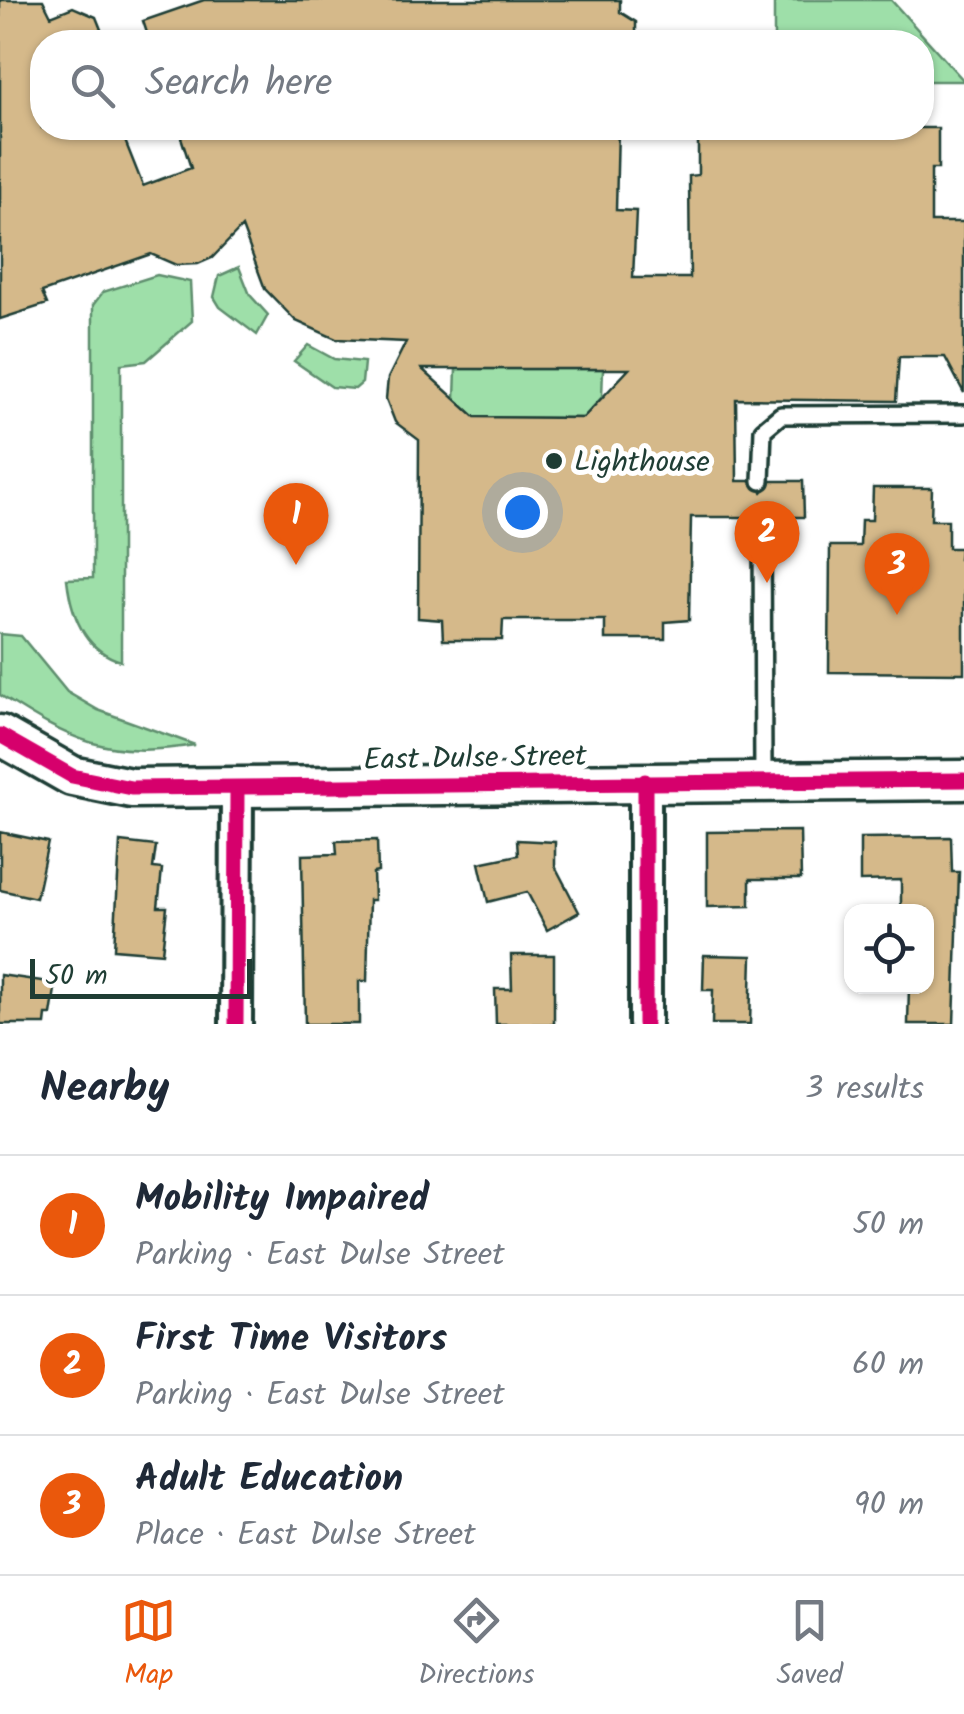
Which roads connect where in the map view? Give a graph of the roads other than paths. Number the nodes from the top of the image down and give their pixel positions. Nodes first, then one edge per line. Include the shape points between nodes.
1 (964, 414) edge
2 (761, 481) dead end
3 (762, 518) dead end
4 (0, 735) edge
5 (764, 780) junction
6 (964, 780) edge
7 (645, 781) junction
8 (237, 789) junction
9 (236, 1024) edge
10 (645, 1024) edge

1 - 2 lane via 775,416 761,436
3 - 5 lane
4 - 8 street, East Dulse Street via 87,781
5 - 6 street, East Dulse Street
5 - 7 street, East Dulse Street
7 - 8 street, East Dulse Street
7 - 10 street
8 - 9 street

